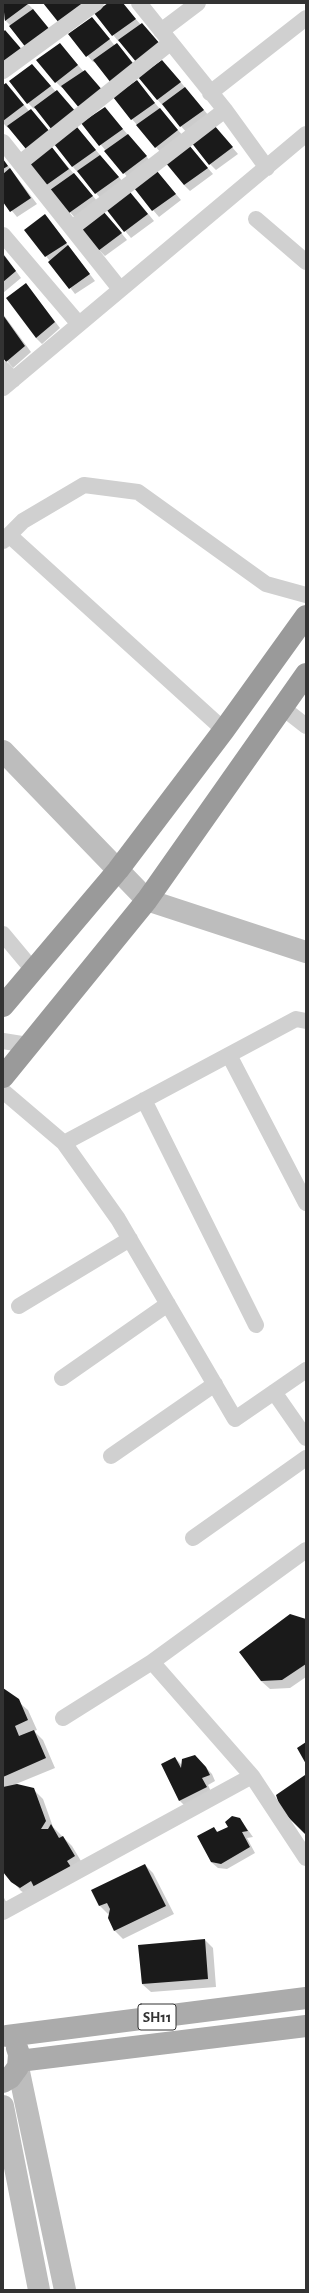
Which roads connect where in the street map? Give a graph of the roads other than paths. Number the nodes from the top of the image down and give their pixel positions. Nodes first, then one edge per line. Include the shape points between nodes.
1 (96, 3) edge
2 (139, 3) edge
3 (198, 3) edge
4 (306, 18) edge
5 (166, 37) junction
6 (3, 71) edge
7 (210, 93) junction
8 (225, 110) junction
9 (306, 134) edge
10 (3, 142) edge
11 (20, 163) junction
12 (267, 168) junction
13 (256, 219) dead end
14 (72, 228) junction
15 (3, 235) edge
16 (306, 262) edge
17 (120, 289) junction
18 (78, 323) junction
19 (6, 379) edge
20 (6, 538) edge
21 (306, 595) edge
22 (306, 616) edge
23 (306, 674) edge
24 (283, 708) junction
25 (306, 726) edge
26 (224, 730) junction
27 (3, 752) edge
28 (118, 870) junction
29 (147, 900) junction
30 (3, 934) edge
31 (306, 952) edge
32 (33, 970) junction
33 (3, 1006) edge
34 (306, 1021) edge
35 (3, 1041) edge
36 (28, 1045) junction
37 (229, 1055) junction
38 (3, 1077) edge
39 (3, 1091) edge
40 (144, 1100) junction
41 (64, 1143) junction
42 (306, 1203) edge
43 (130, 1239) junction
44 (168, 1304) junction
45 (20, 1306) dead end
46 (256, 1325) dead end
47 (306, 1370) edge
48 (62, 1378) dead end
49 (215, 1384) junction
50 (274, 1392) junction
51 (306, 1438) edge
52 (111, 1456) dead end
53 (306, 1458) edge
54 (193, 1538) dead end
55 (306, 1550) edge
56 (152, 1662) junction
57 (63, 1718) dead end
58 (252, 1776) junction
59 (306, 1858) edge
60 (3, 1912) edge
61 (306, 1998) edge
62 (306, 2026) edge
63 (5, 2035) edge
64 (13, 2070) edge
65 (3, 2106) edge
66 (39, 2290) edge
67 (64, 2290) edge

1 - 6 street
2 - 5 street
3 - 5 street
4 - 7 street
5 - 7 street
5 - 11 street
7 - 8 street
8 - 12 street
8 - 14 street
9 - 12 street
10 - 11 street
11 - 14 street
12 - 17 street
13 - 16 street
14 - 17 street
15 - 18 street
17 - 18 street
18 - 19 street
20 - 21 street via 23,521 84,485 138,492 266,584
20 - 26 street
22 - 26 highway
23 - 24 highway
24 - 25 street
24 - 29 highway
26 - 28 highway
27 - 28 street
28 - 29 street
28 - 32 highway
29 - 31 street
29 - 36 highway
30 - 32 street
32 - 33 highway
34 - 37 street via 296,1019
35 - 36 street
36 - 38 highway
37 - 40 street
37 - 42 street
39 - 41 street
40 - 41 street
40 - 46 street
41 - 43 street
43 - 44 street
43 - 45 street
44 - 48 street
44 - 49 street
47 - 50 street
49 - 50 street via 235,1419
49 - 52 street
50 - 51 street
53 - 54 street
55 - 56 street
56 - 57 street
56 - 58 street
58 - 59 street
58 - 60 street
61 - 63 main road, SH11
62 - 64 main road, SH11
63 - 64 main road, SH11 via 17,2047
64 - 67 street
65 - 66 street

